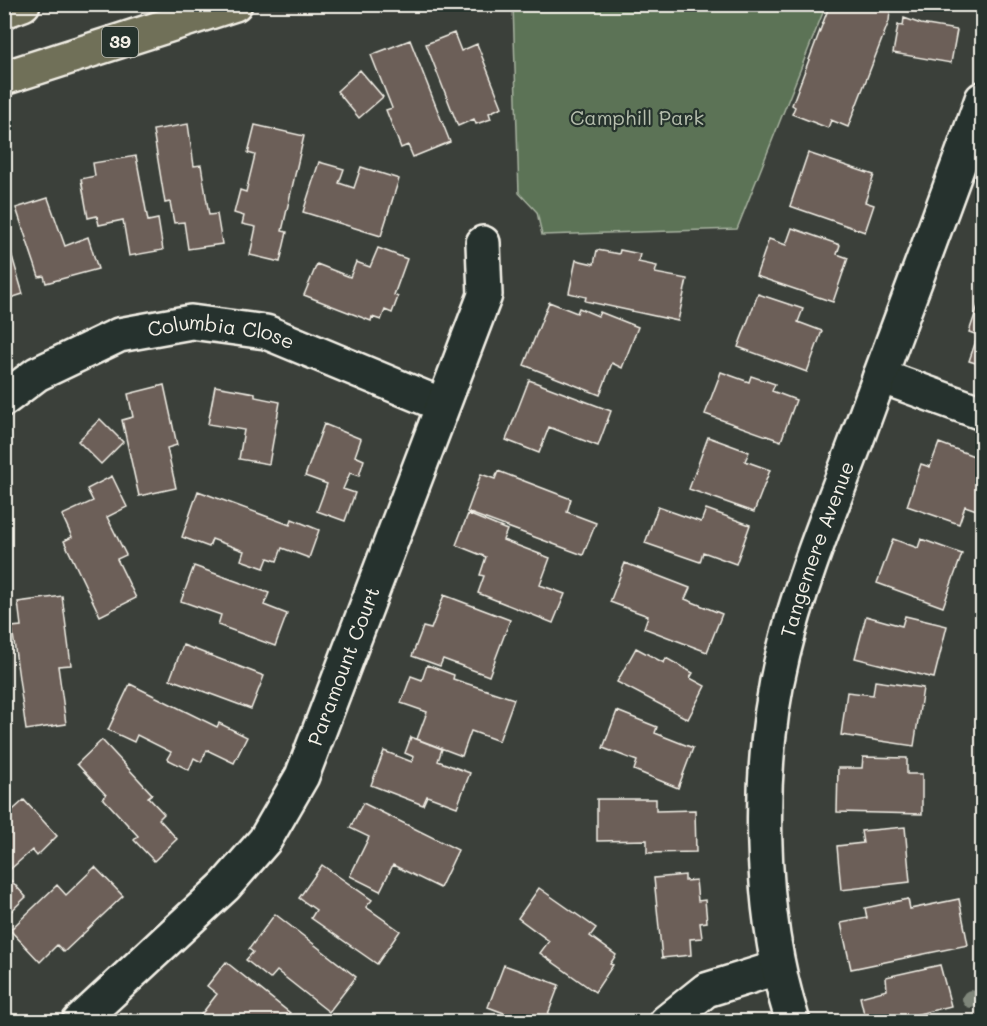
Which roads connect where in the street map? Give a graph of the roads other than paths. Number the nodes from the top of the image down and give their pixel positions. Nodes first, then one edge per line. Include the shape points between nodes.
1 (23, 4) edge
2 (235, 4) edge
3 (4, 10) edge
4 (4, 78) edge
5 (982, 99) edge
6 (483, 243) dead end
7 (880, 376) junction
8 (4, 399) edge
9 (442, 405) junction
10 (982, 413) edge
11 (777, 968) junction
12 (80, 1022) edge
13 (666, 1022) edge
14 (793, 1022) edge

1 - 3 main road
2 - 4 main road, 39
5 - 7 street, Tangemere Avenue
6 - 9 street, Paramount Court via 485,295
7 - 10 street
7 - 11 street, Tangemere Avenue via 804,584 777,680 764,792
8 - 9 street, Columbia Close via 37,374 119,334 192,322 266,332
9 - 12 street, Paramount Court via 302,776 270,831 225,886
11 - 13 street via 706,990
11 - 14 street, Tangemere Avenue

